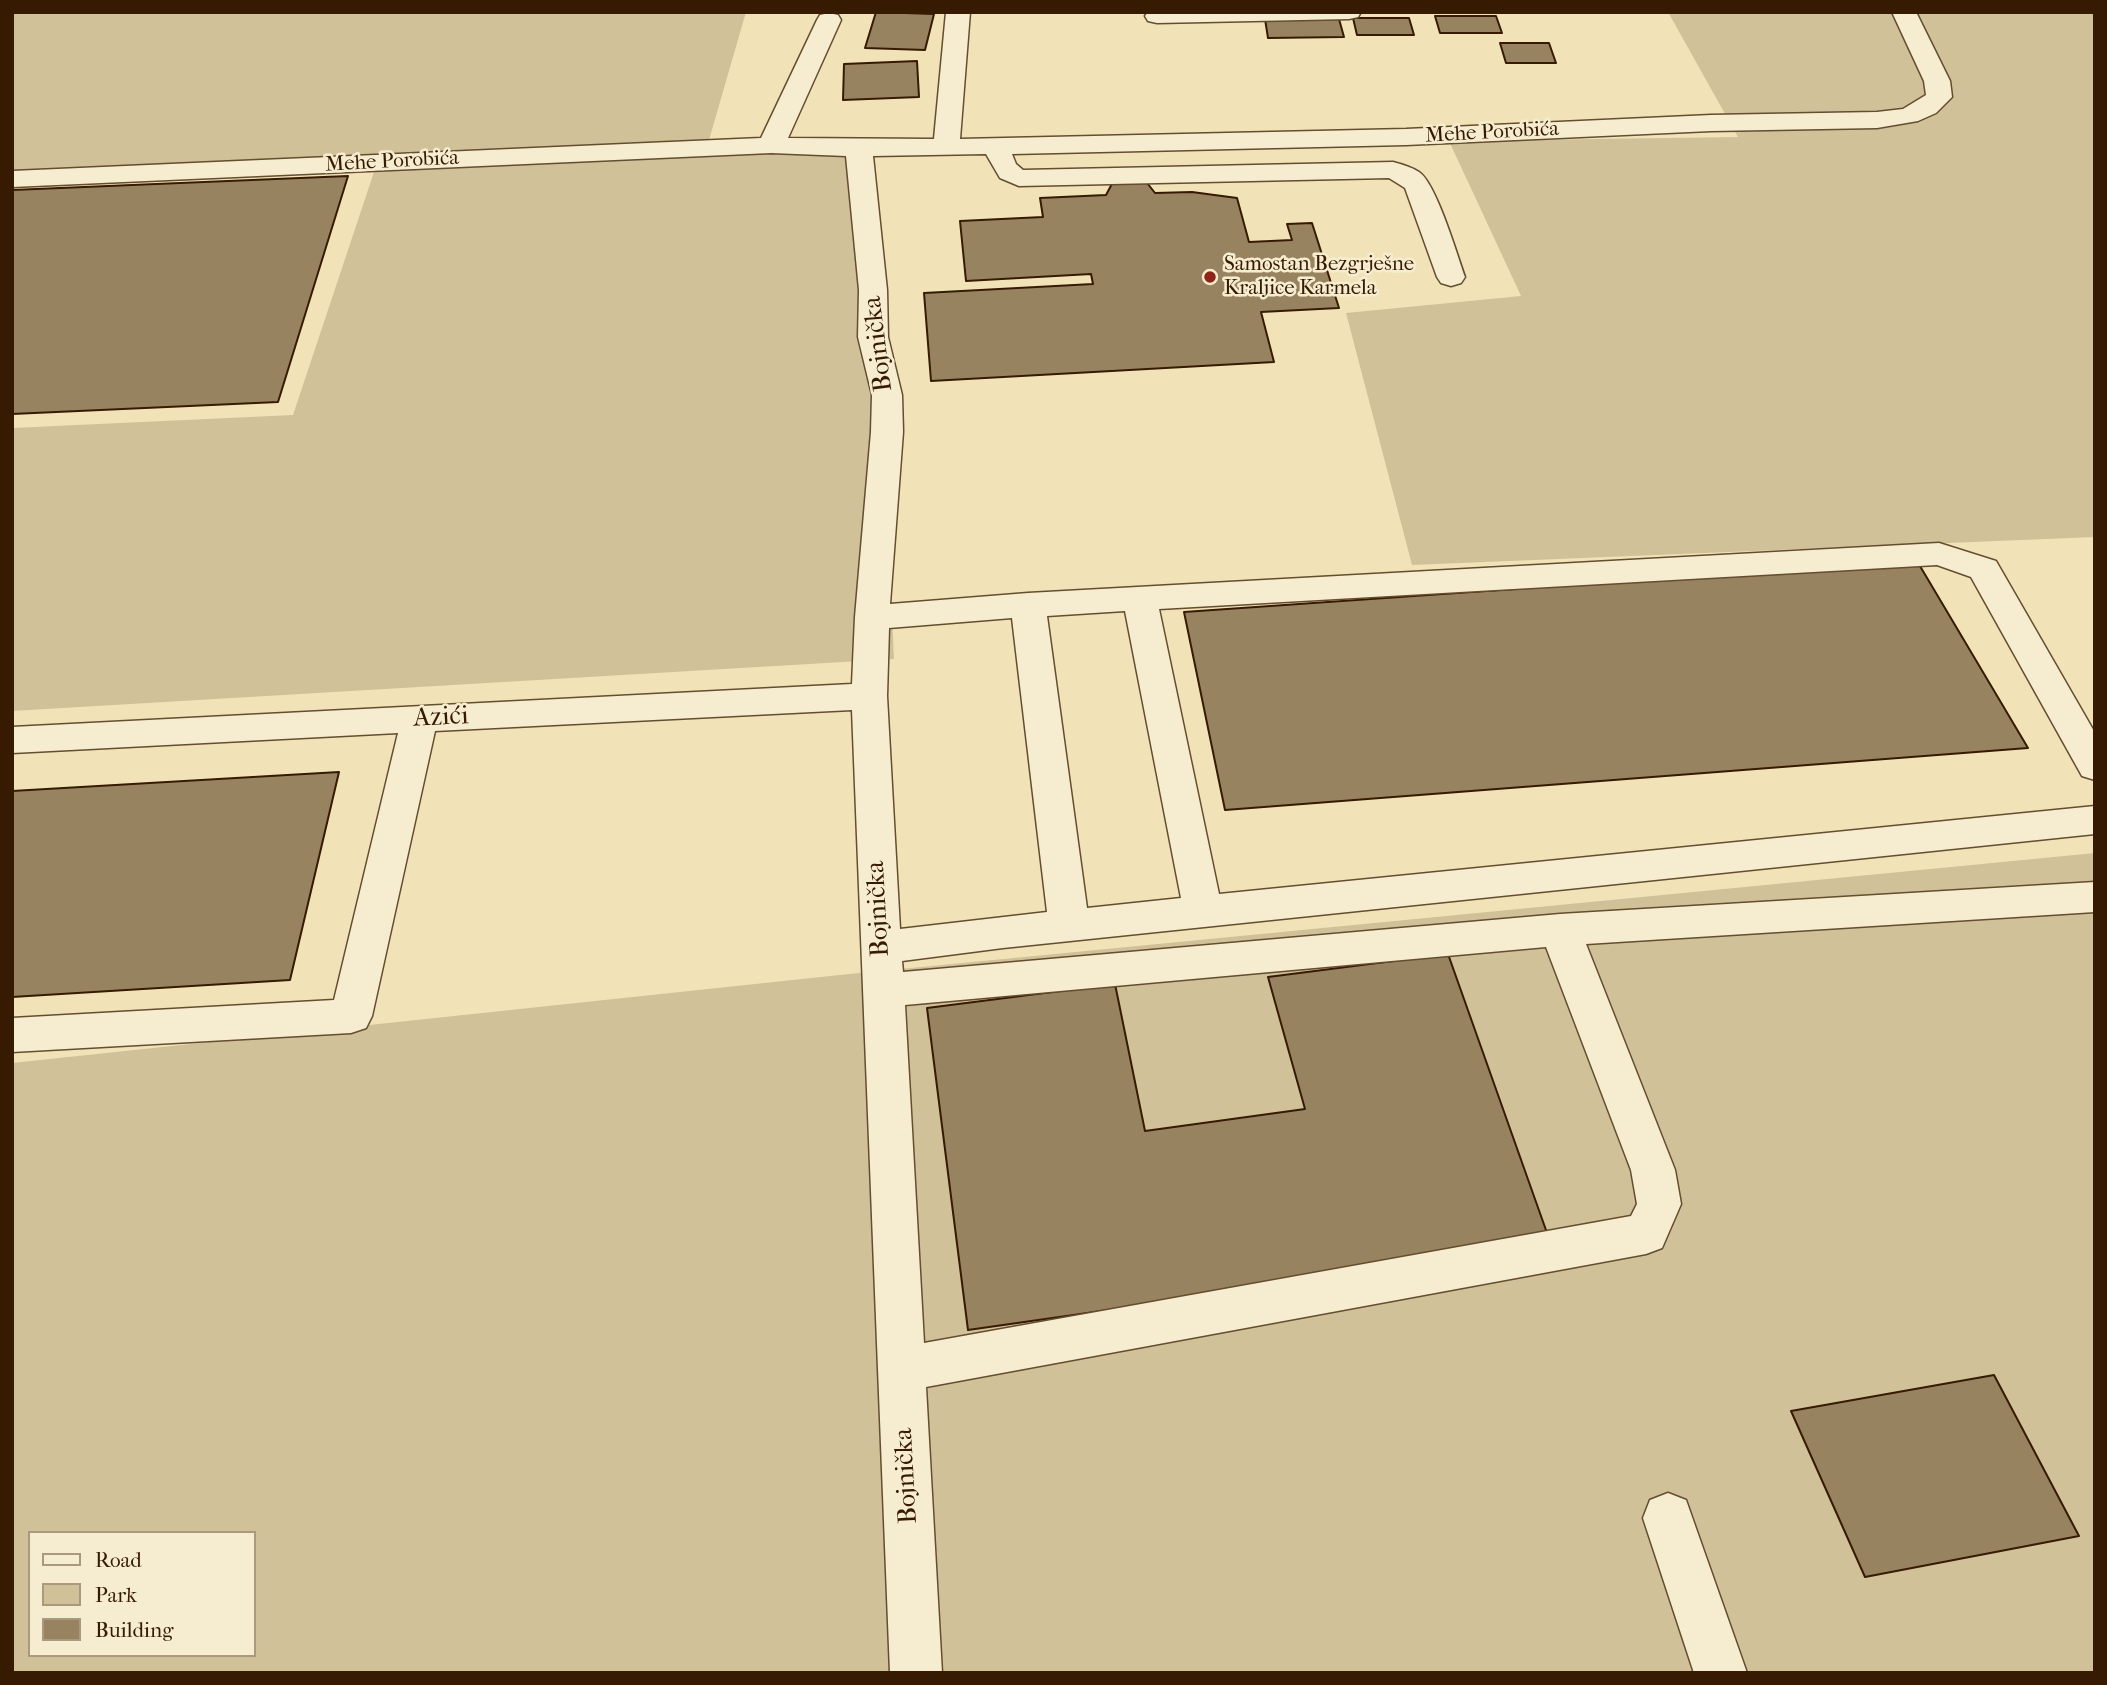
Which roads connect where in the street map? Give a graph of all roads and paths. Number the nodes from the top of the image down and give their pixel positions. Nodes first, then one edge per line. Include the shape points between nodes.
1 (958, 12) edge
2 (1349, 12) edge
3 (1904, 12) edge
4 (1157, 16) dead end
5 (829, 20) dead end
6 (1317, 139) junction
7 (771, 145) junction
8 (997, 146) junction
9 (946, 147) junction
10 (859, 148) junction
11 (1319, 170) junction
12 (12, 179) edge
13 (1451, 277) dead end
14 (1140, 600) junction
15 (1028, 605) junction
16 (872, 617) junction
17 (869, 696) junction
18 (420, 719) junction
19 (12, 740) edge
20 (2095, 766) edge
21 (2095, 820) edge
22 (2095, 897) edge
23 (1203, 911) junction
24 (1069, 925) junction
25 (1560, 930) junction
26 (881, 948) junction
27 (883, 990) junction
28 (12, 1035) edge
29 (902, 1368) junction
30 (1668, 1518) dead end
31 (916, 1673) edge
32 (1721, 1673) edge

1 - 9 street
2 - 4 street
3 - 6 street, Mehe Porobića via 1937,81 1939,97 1909,116
5 - 7 street
6 - 8 street, Mehe Porobića
6 - 11 street
7 - 10 street, Mehe Porobića
7 - 12 street, Mehe Porobića
8 - 9 street, Mehe Porobića
8 - 11 street via 1009,174 1019,178
9 - 10 street, Mehe Porobića
10 - 16 street, Bojnička via 873,337 887,396
11 - 13 street via 1394,170 1411,178
14 - 15 street
14 - 20 street via 1939,554 1984,569
14 - 23 street
15 - 16 street
15 - 24 street
16 - 17 street, Bojnička
17 - 18 street, Azići
17 - 26 street, Bojnička
18 - 19 street, Azići
18 - 28 street via 351,1016
21 - 23 street
22 - 25 street
23 - 24 street
24 - 26 street
25 - 27 street
25 - 29 street via 1653,1170 1659,1204 1646,1234
26 - 27 street, Bojnička
27 - 29 street, Bojnička
29 - 31 street, Bojnička
30 - 32 street

